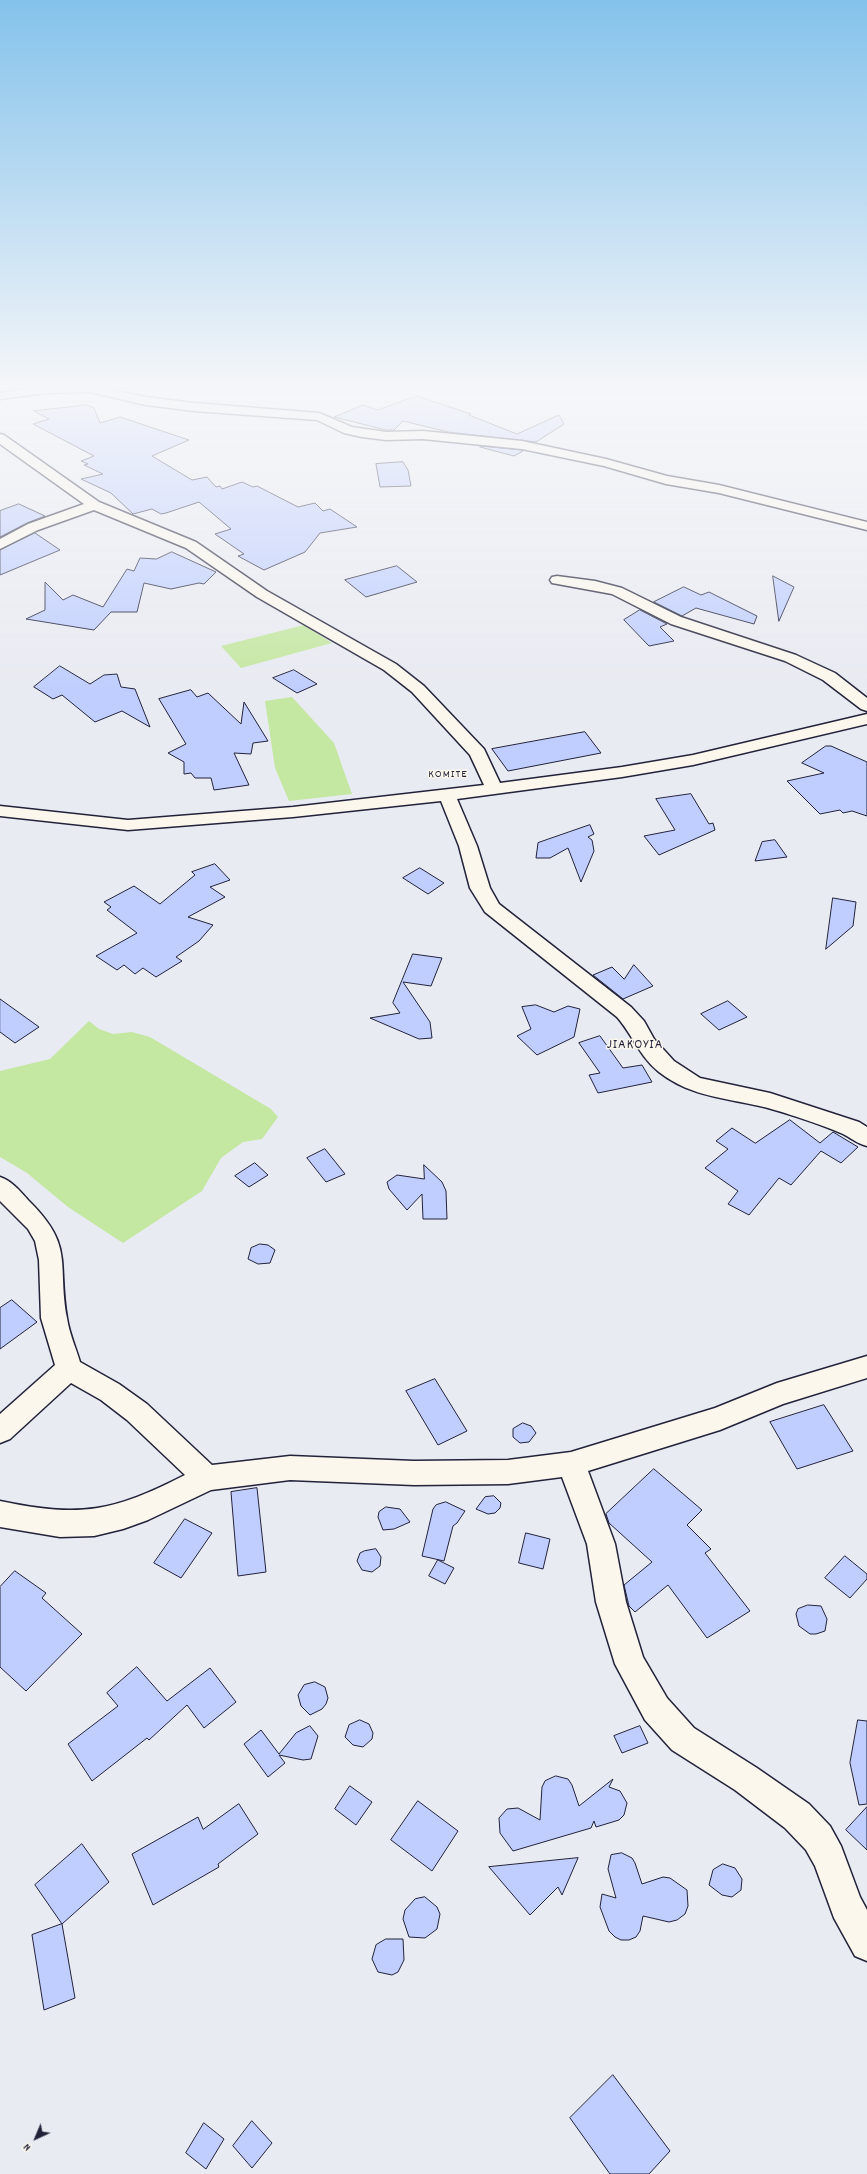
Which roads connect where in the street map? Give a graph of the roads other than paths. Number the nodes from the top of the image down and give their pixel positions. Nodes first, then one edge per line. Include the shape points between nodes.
1 (71, 488) edge
2 (716, 488) edge
3 (94, 505) junction
4 (867, 526) edge
5 (0, 545) edge
6 (557, 580) dead end
7 (867, 706) edge
8 (867, 719) edge
9 (494, 788) junction
10 (447, 795) junction
11 (0, 811) edge
12 (867, 1138) edge
13 (0, 1186) edge
14 (867, 1367) edge
15 (69, 1369) junction
16 (0, 1431) edge
17 (571, 1464) junction
18 (207, 1478) junction
19 (0, 1514) edge
20 (867, 1944) edge

1 - 3 street
2 - 4 street
3 - 5 street via 33,527
3 - 9 street via 191,545 262,594 390,667 418,689 478,753
6 - 7 street via 616,591 687,625 797,660 825,674
8 - 9 street via 693,760
9 - 10 street
10 - 11 street via 227,818 128,825
10 - 12 street via 468,846 480,888 492,908 624,1012 637,1026 645,1043 666,1066 692,1083 770,1101 851,1128
13 - 15 street via 36,1222 47,1240 51,1260 54,1318
14 - 17 street via 777,1394 720,1418 663,1437
15 - 16 street
15 - 18 street via 110,1392 137,1412
17 - 18 street via 508,1472 414,1474 290,1468
17 - 20 street via 600,1544 611,1602 630,1664 656,1709 683,1739 746,1779 797,1816 818,1838 829,1858 846,1906
18 - 19 street via 163,1501 130,1514 93,1523 61,1523

